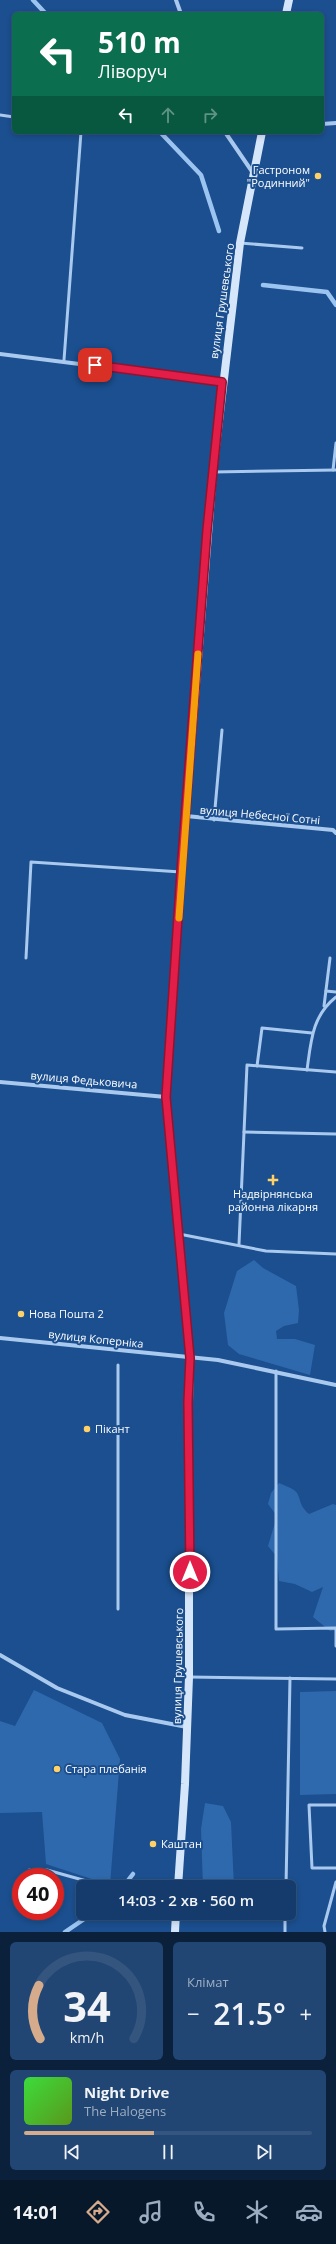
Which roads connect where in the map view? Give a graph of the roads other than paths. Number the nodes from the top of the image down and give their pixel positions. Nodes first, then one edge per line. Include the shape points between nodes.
1 (176, 0) edge
2 (289, 0) edge
3 (180, 12) edge
4 (286, 12) edge
5 (0, 115) edge
6 (12, 117) edge
7 (336, 123) edge
8 (324, 124) edge
9 (81, 134) edge
10 (226, 134) edge
11 (262, 134) edge
12 (253, 174) junction
13 (240, 243) junction
14 (302, 248) dead end
15 (0, 354) edge
16 (64, 360) junction
17 (222, 382) junction
18 (336, 443) edge
19 (335, 470) edge
20 (213, 472) junction
21 (222, 730) dead end
22 (186, 816) junction
23 (214, 820) junction
24 (335, 830) edge
25 (181, 872) junction
26 (26, 958) dead end
27 (330, 958) dead end
28 (326, 991) junction
29 (336, 992) edge
30 (336, 997) edge
31 (324, 1006) junction
32 (312, 1033) junction
33 (256, 1066) junction
34 (307, 1070) junction
35 (336, 1072) edge
36 (0, 1082) edge
37 (166, 1097) junction
38 (244, 1132) junction
39 (336, 1134) edge
40 (179, 1234) junction
41 (239, 1244) junction
42 (336, 1254) edge
43 (0, 1338) edge
44 (190, 1358) junction
45 (118, 1365) dead end
46 (276, 1372) junction
47 (336, 1385) edge
48 (118, 1609) dead end
49 (336, 1646) edge
50 (0, 1655) edge
51 (189, 1677) junction
52 (290, 1678) junction
53 (336, 1679) edge
54 (188, 1727) junction
55 (336, 1805) edge
56 (336, 1868) edge
57 (64, 1875) edge
58 (83, 1880) edge
59 (178, 1880) edge
60 (286, 1880) edge
61 (336, 1882) edge
62 (176, 1920) edge
63 (285, 1920) edge
64 (175, 1932) edge
65 (285, 1932) edge
66 (325, 1932) edge

1 - 3 street
2 - 4 street
5 - 6 lane
7 - 8 street
9 - 16 lane
10 - 12 street
11 - 12 street, вулиця Грушевського
12 - 13 street, вулиця Грушевського
13 - 14 lane
13 - 17 street, вулиця Грушевського
15 - 16 street
16 - 17 street
17 - 20 street, вулиця Грушевського
18 - 19 lane
19 - 20 lane
20 - 22 street, вулиця Грушевського
21 - 23 lane
22 - 23 street, вулиця Небесної Сотні
22 - 25 street, вулиця Грушевського
23 - 24 street, вулиця Небесної Сотні
25 - 26 lane via 31,862
25 - 37 street, вулиця Грушевського
27 - 28 lane
28 - 29 lane
28 - 31 lane
30 - 31 lane
31 - 32 lane
32 - 33 lane via 262,1028
32 - 34 lane
33 - 34 lane
33 - 38 lane via 247,1065
34 - 35 lane
36 - 37 street, вулиця Федьковича
37 - 40 street, вулиця Грушевського
38 - 39 lane
38 - 41 lane
40 - 41 lane
40 - 44 street, вулиця Грушевського
41 - 42 lane via 266,1251
43 - 44 street, вулиця Коперніка
44 - 46 street, вулиця Коперніка via 218,1360
44 - 51 street, вулиця Грушевського
45 - 48 lane
46 - 47 street, вулиця Коперніка
46 - 49 lane via 276,1629 336,1628
50 - 54 street via 56,1688 124,1715
51 - 52 lane
51 - 54 street, вулиця Грушевського
52 - 53 lane
52 - 60 lane
54 - 59 street, вулиця Грушевського
55 - 56 lane via 309,1806 312,1868
57 - 58 lane
61 - 66 lane via 324,1926
62 - 64 street
63 - 65 lane

